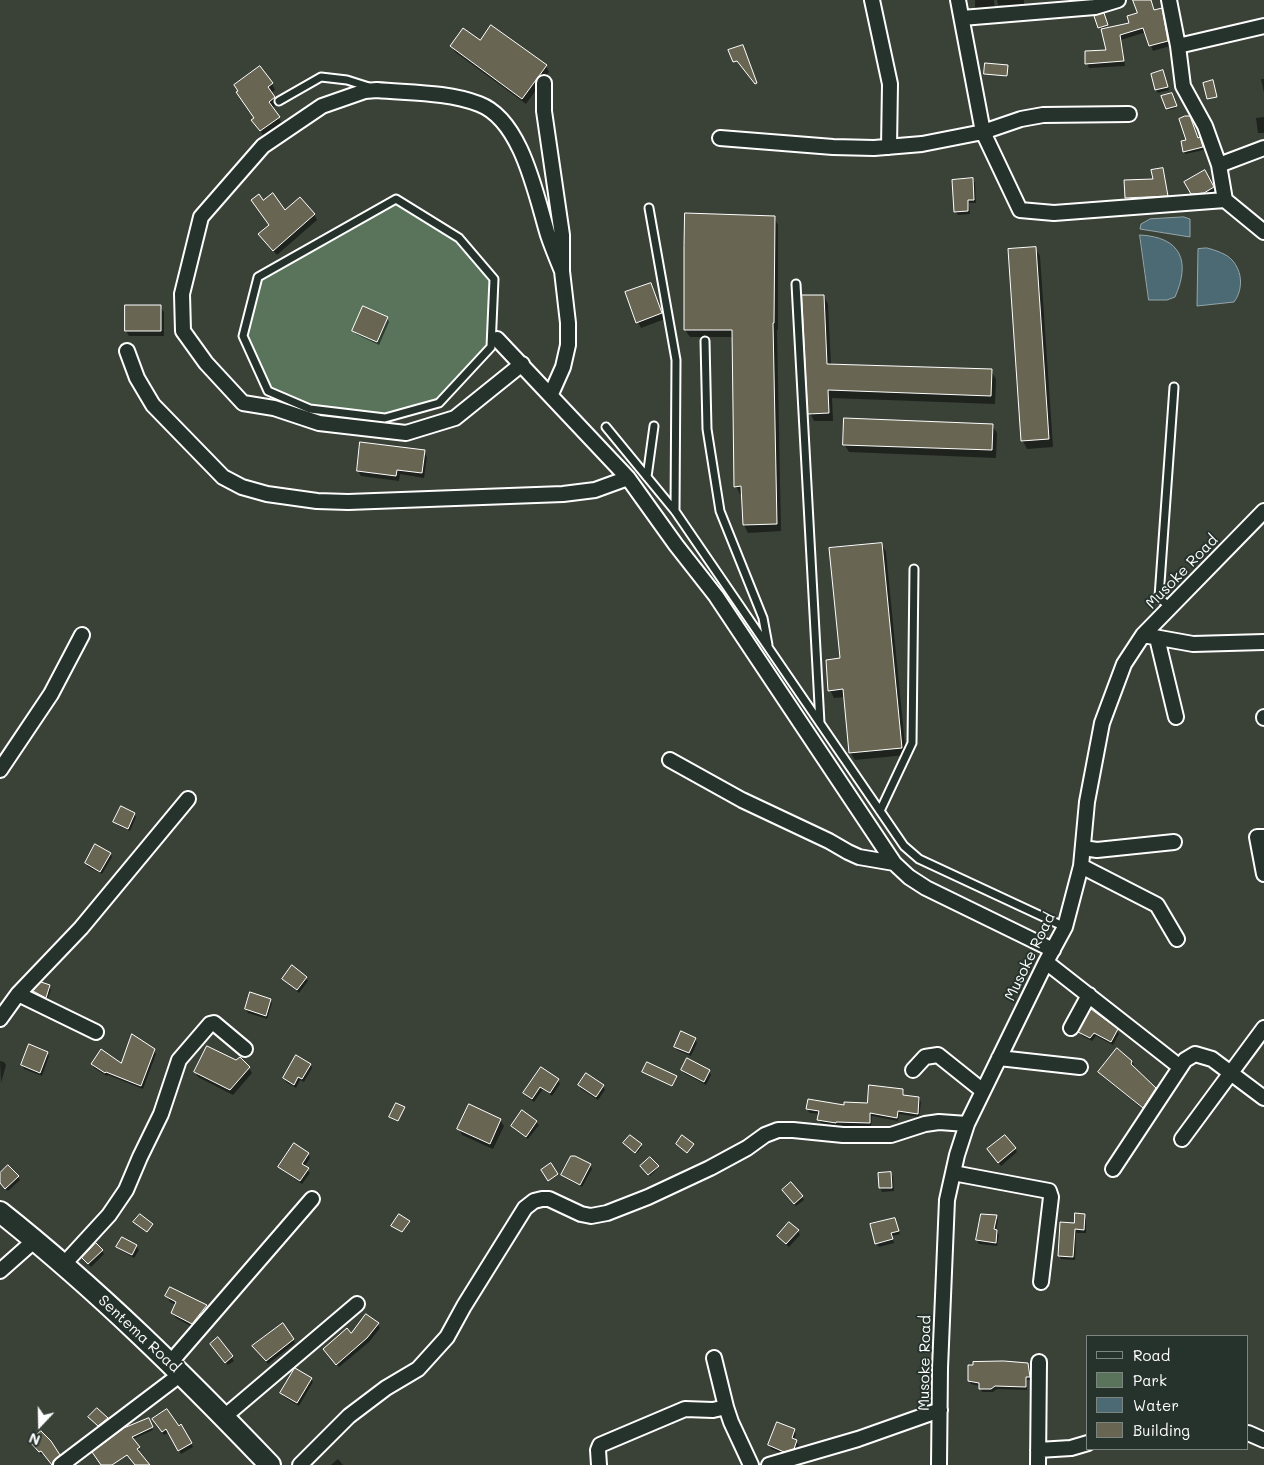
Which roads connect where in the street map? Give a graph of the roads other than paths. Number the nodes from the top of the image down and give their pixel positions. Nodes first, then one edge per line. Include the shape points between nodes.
1 (872, 0) edge
2 (958, 0) edge
3 (1118, 0) edge
4 (1169, 0) edge
5 (962, 18) junction
6 (1264, 26) edge
7 (1178, 46) junction
8 (544, 83) dead end
9 (377, 90) junction
10 (279, 101) dead end
11 (1128, 114) dead end
12 (983, 132) junction
13 (720, 138) dead end
14 (889, 147) junction
15 (1264, 148) edge
16 (1219, 166) junction
17 (1225, 200) junction
18 (649, 208) dead end
19 (1264, 232) edge
20 (562, 271) junction
21 (796, 284) dead end
22 (705, 341) dead end
23 (494, 343) junction
24 (127, 351) dead end
25 (522, 364) junction
26 (1174, 387) dead end
27 (551, 394) junction
28 (654, 426) dead end
29 (606, 427) dead end
30 (628, 478) junction
31 (647, 478) junction
32 (1264, 510) edge
33 (675, 511) junction
34 (914, 569) dead end
35 (1169, 608) junction
36 (82, 635) dead end
37 (1143, 635) junction
38 (1157, 638) junction
39 (1264, 642) edge
40 (770, 650) junction
41 (1176, 717) dead end
42 (820, 725) junction
43 (670, 760) dead end
44 (0, 770) edge
45 (188, 800) dead end
46 (880, 811) junction
47 (1264, 837) edge
48 (1174, 842) dead end
49 (1083, 848) junction
50 (894, 863) junction
51 (1081, 866) junction
52 (1264, 874) edge
53 (1065, 927) junction
54 (1177, 939) dead end
55 (1049, 956) junction
56 (18, 994) junction
57 (1089, 995) junction
58 (0, 1019) edge
59 (1071, 1028) dead end
60 (1264, 1028) edge
61 (96, 1032) dead end
62 (245, 1049) dead end
63 (999, 1058) junction
64 (1080, 1067) dead end
65 (1180, 1067) junction
66 (913, 1070) dead end
67 (1232, 1074) junction
68 (983, 1091) junction
69 (1264, 1098) edge
70 (967, 1124) junction
71 (1182, 1139) dead end
72 (1112, 1169) dead end
73 (953, 1173) junction
74 (312, 1199) dead end
75 (0, 1212) edge
76 (35, 1240) junction
77 (64, 1264) junction
78 (0, 1271) edge
79 (1040, 1282) dead end
80 (357, 1304) dead end
81 (714, 1358) dead end
82 (1039, 1362) dead end
83 (176, 1368) junction
84 (726, 1407) junction
85 (940, 1410) junction
86 (224, 1417) junction
87 (1249, 1433) edge
88 (1264, 1440) edge
89 (1086, 1444) edge
90 (1038, 1450) junction
91 (61, 1465) edge
92 (270, 1465) edge
93 (300, 1465) edge
94 (599, 1465) edge
95 (752, 1465) edge
96 (769, 1465) edge
97 (939, 1465) edge
98 (1038, 1465) edge

1 - 14 street via 890,84
2 - 5 street
3 - 5 street via 1095,6
4 - 7 street
5 - 12 street
6 - 7 street
7 - 16 street via 1183,86 1205,126
8 - 20 street via 544,111 562,236
9 - 10 lane via 347,80 321,78
9 - 20 street via 458,97 480,104 502,119 520,151
9 - 25 street via 322,106 263,146 201,217 182,294 183,330 206,363 243,403 274,408 319,423 406,434 455,418
11 - 12 street via 1043,115
12 - 14 street
12 - 17 street via 1020,210 1054,213
13 - 14 street via 833,147
15 - 16 street
16 - 17 street
17 - 19 street
18 - 33 lane via 676,360
20 - 27 street via 568,345
21 - 42 lane
22 - 40 lane via 706,429 720,511 763,618
23 - 23 lane via 439,403 385,418 310,410 268,392 243,336 258,278 396,199 460,238 494,279
23 - 25 street
24 - 30 street via 137,378 153,405 202,457 223,477 267,494 348,502 563,494 595,490
25 - 27 street
26 - 35 lane via 1159,597
27 - 30 street
28 - 31 lane
29 - 31 lane
30 - 50 street via 716,596
31 - 33 lane
32 - 35 street, Musoke Road
33 - 40 lane
34 - 46 lane via 912,743
35 - 37 street, Musoke Road
36 - 44 street via 51,694
37 - 38 street
37 - 49 street, Musoke Road via 1124,664 1102,723 1087,802
38 - 39 street via 1193,644
38 - 41 street
40 - 42 lane
42 - 46 lane
43 - 50 street via 848,852
45 - 56 street via 81,928
46 - 53 lane via 904,846 919,859
47 - 52 street via 1257,837
48 - 49 street via 1097,850
49 - 51 street, Musoke Road
50 - 55 street via 926,888
51 - 53 street, Musoke Road
51 - 54 street via 1157,905
53 - 55 street, Musoke Road
55 - 57 street
55 - 63 street, Musoke Road
56 - 58 street
56 - 61 street
57 - 59 street
57 - 65 street
60 - 67 street
62 - 77 street via 214,1023 179,1060 161,1114 126,1190 109,1215
63 - 64 street
63 - 68 street, Musoke Road
65 - 67 street via 1184,1060 1195,1054 1212,1059
65 - 72 street
66 - 68 street via 925,1057 938,1054
67 - 69 street
67 - 71 street
68 - 70 street, Musoke Road
70 - 73 street, Musoke Road
70 - 93 street via 932,1123 891,1135 778,1130 710,1168 607,1214 591,1216 549,1200 534,1201 525,1208 447,1337 418,1369 349,1416
73 - 79 street via 1049,1191 1051,1197
73 - 85 street, Musoke Road via 947,1200
74 - 83 street
75 - 76 main road, Sentema Road
76 - 77 main road, Sentema Road
76 - 78 street
77 - 83 main road, Sentema Road
80 - 86 street
81 - 84 street
82 - 90 street
83 - 86 main road, Sentema Road
83 - 91 street
84 - 94 street via 685,1409 600,1445
84 - 95 street
85 - 96 street
85 - 97 street, Musoke Road
86 - 92 main road, Sentema Road
87 - 88 street
89 - 90 street
90 - 98 street

